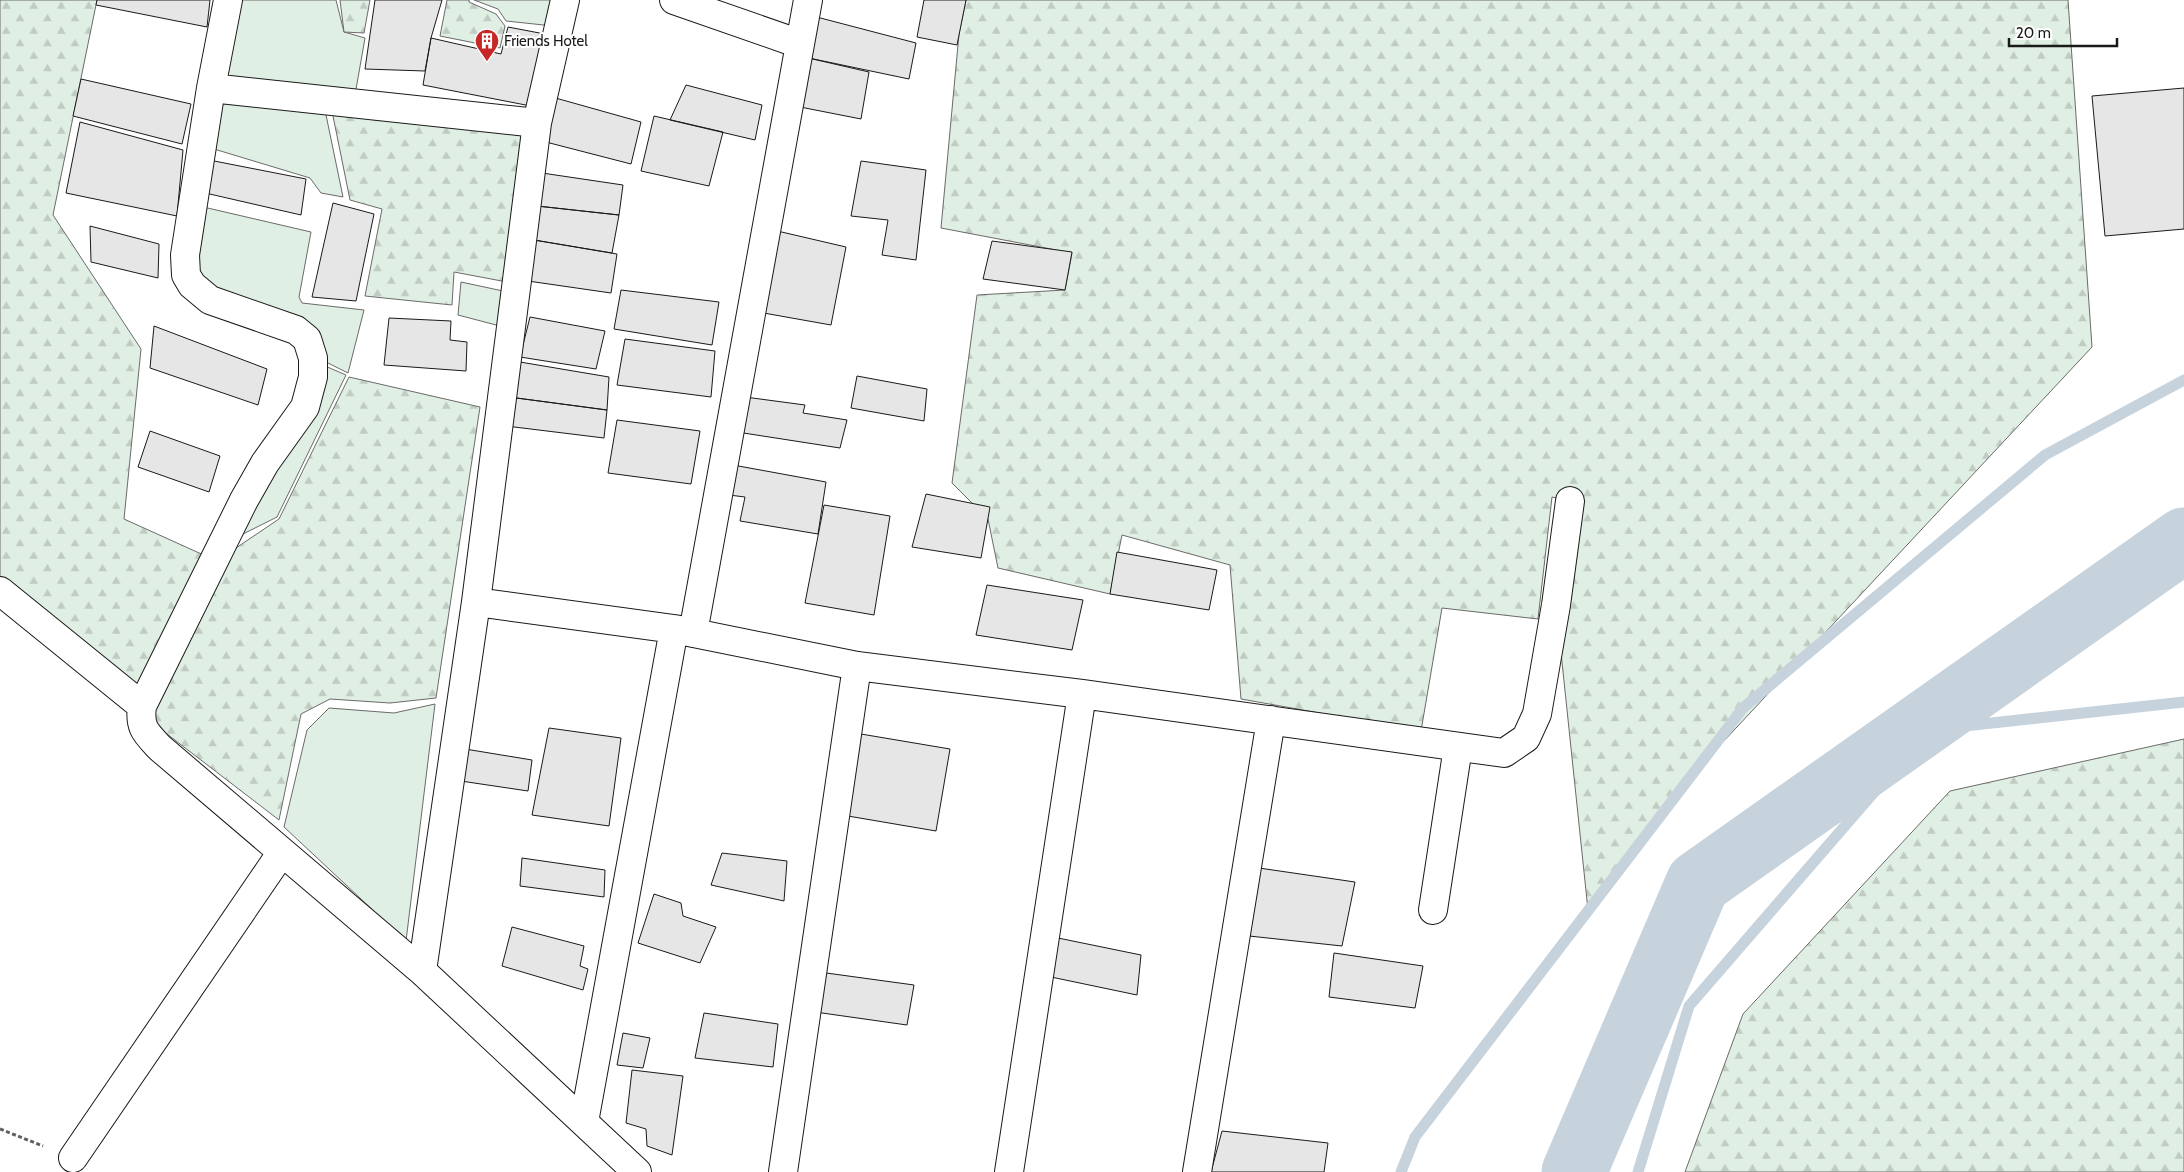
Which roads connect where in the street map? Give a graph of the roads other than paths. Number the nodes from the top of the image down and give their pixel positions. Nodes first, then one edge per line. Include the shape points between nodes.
1 (228, 0) edge
2 (565, 0) edge
3 (674, 0) edge
4 (808, 0) edge
5 (800, 44) junction
6 (211, 88) junction
7 (537, 123) junction
8 (1570, 501) dead end
9 (0, 592) edge
10 (476, 602) junction
11 (684, 631) junction
12 (857, 666) junction
13 (1082, 694) junction
14 (142, 706) junction
15 (1271, 720) junction
16 (1458, 747) junction
17 (282, 852) junction
18 (1433, 910) dead end
19 (422, 971) junction
20 (584, 1122) junction
21 (73, 1158) road end
22 (637, 1172) edge
23 (783, 1172) edge
24 (1009, 1172) edge
25 (1197, 1172) edge

1 - 6 street
2 - 7 street
3 - 5 street
4 - 5 street
5 - 11 street
6 - 7 street
6 - 14 street via 185,255 186,274 192,285 210,300 296,330 306,340 314,358 313,377 305,407 265,463 244,500
7 - 10 street
8 - 16 street via 1537,714 1526,738 1504,753
9 - 14 street
10 - 11 street
10 - 19 street
11 - 12 street
11 - 20 street
12 - 13 street
12 - 23 street
13 - 15 street
13 - 24 street
14 - 17 street via 142,728 160,748
15 - 16 street
15 - 25 street
16 - 18 street
17 - 19 street
17 - 21 street
19 - 20 street
20 - 22 street

